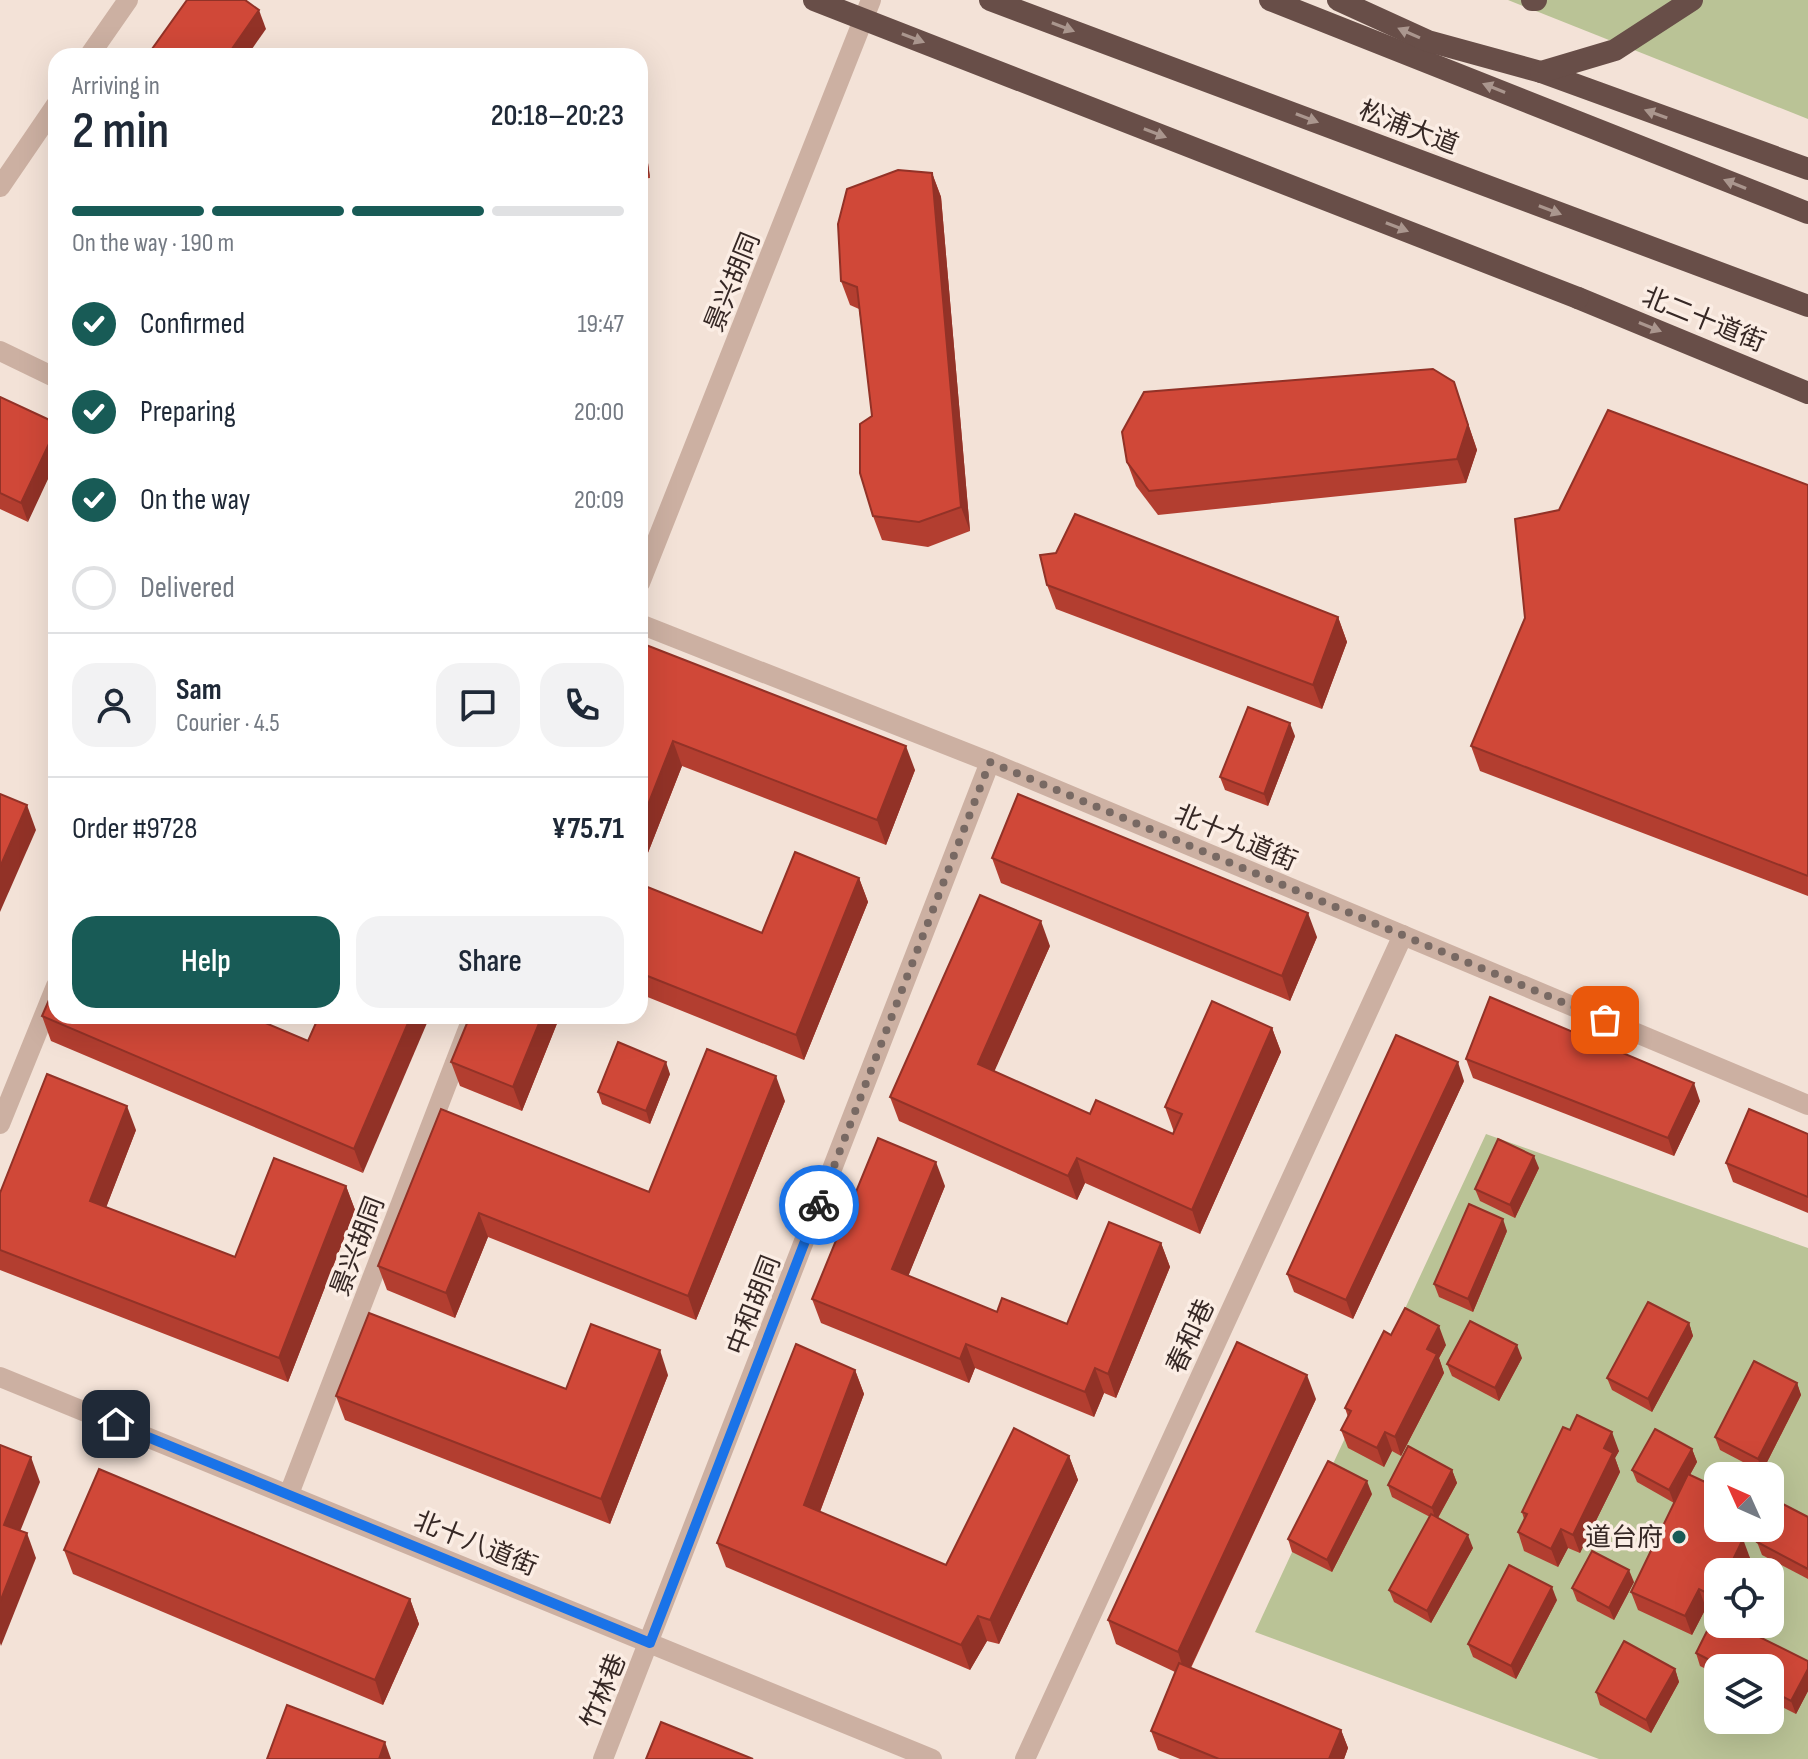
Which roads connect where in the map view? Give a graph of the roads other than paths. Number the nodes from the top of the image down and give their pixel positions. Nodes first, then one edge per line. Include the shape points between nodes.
1 (128, 0) edge
2 (814, 0) edge
3 (871, 0) edge
4 (990, 0) edge
5 (1270, 0) edge
6 (1338, 0) edge
7 (1692, 0) edge
8 (95, 48) edge
9 (1541, 72) junction
10 (48, 117) edge
11 (1808, 169) edge
12 (0, 187) edge
13 (1808, 213) edge
14 (1808, 306) edge
15 (0, 351) edge
16 (48, 374) edge
17 (1808, 393) edge
18 (648, 563) edge
19 (648, 627) edge
20 (990, 762) junction
21 (1403, 935) junction
22 (48, 1006) edge
23 (470, 1024) edge
24 (1808, 1105) edge
25 (0, 1124) edge
26 (0, 1377) edge
27 (289, 1494) junction
28 (650, 1643) junction
29 (603, 1759) edge
30 (932, 1759) edge
31 (1025, 1759) edge

1 - 8 street
2 -> 17 highway, 北二十道街, bridge
3 - 18 street, 景兴胡同
4 -> 14 highway, 松浦大道
13 -> 5 highway
9 -> 6 highway via 1428,41
7 - 9 highway via 1615,50
11 -> 9 highway
10 - 12 street
15 - 16 street
19 - 20 street, 北十九道街
20 - 21 street, 北十九道街
20 - 28 street, 中和胡同
21 - 24 street, 北十九道街
21 - 31 street, 春和巷
22 - 25 street
23 - 27 street, 景兴胡同
26 - 27 street, 北十八道街
27 - 28 street, 北十八道街
28 - 29 street, 竹林巷
28 - 30 street, 北十八道街

